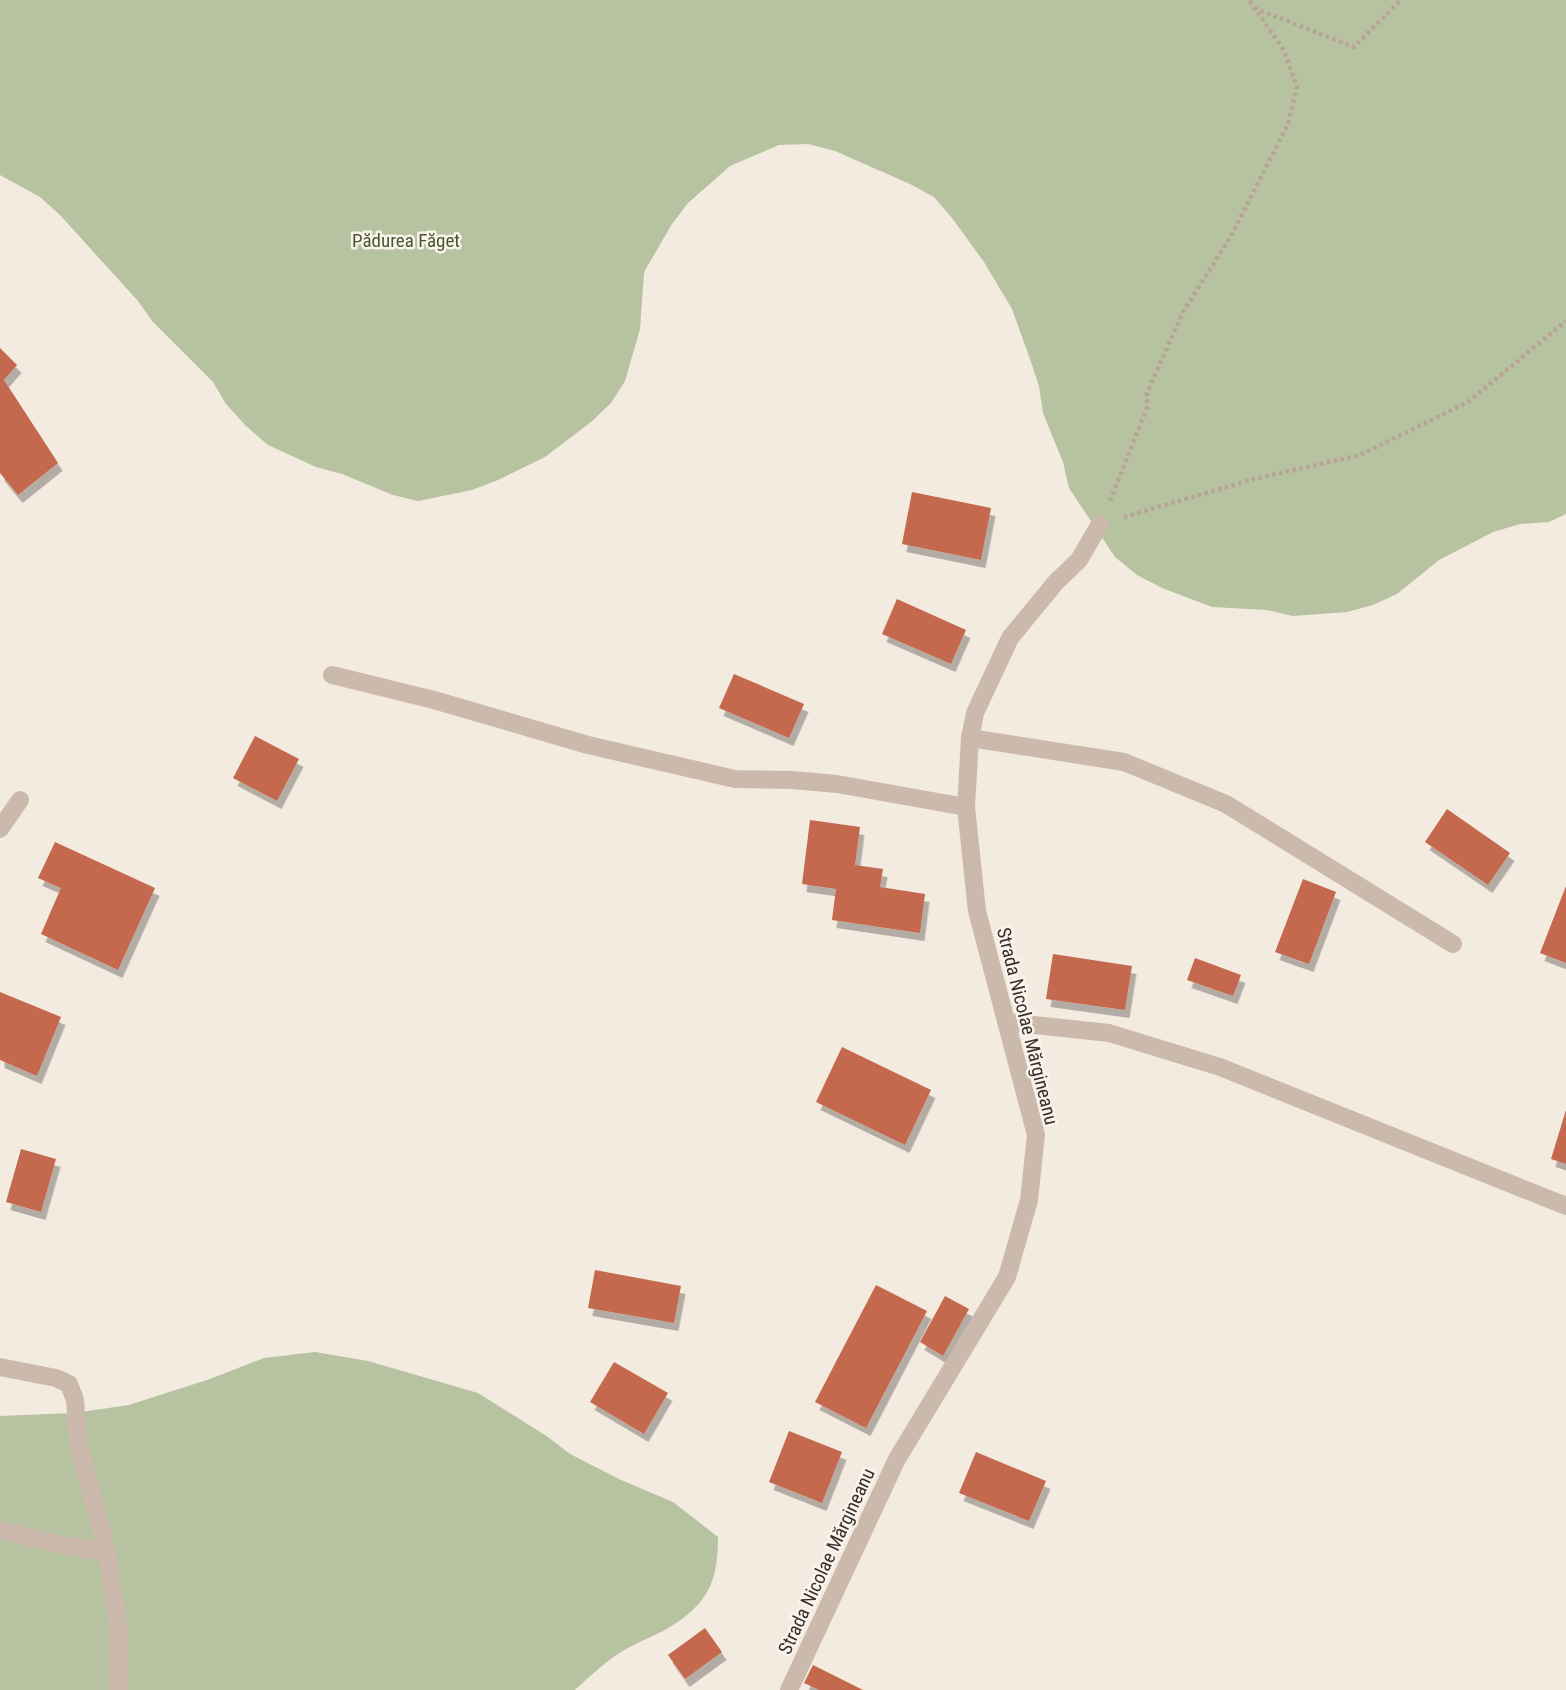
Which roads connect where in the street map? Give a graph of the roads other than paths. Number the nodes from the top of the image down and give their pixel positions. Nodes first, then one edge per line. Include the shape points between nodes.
1 (1100, 524) road end
2 (332, 675) dead end
3 (970, 738) junction
4 (20, 800) dead end
5 (966, 807) junction
6 (0, 829) edge
7 (1454, 944) dead end
8 (1006, 1022) junction
9 (1566, 1206) edge
10 (0, 1367) edge
11 (0, 1530) edge
12 (107, 1552) junction
13 (118, 1690) edge
14 (789, 1690) edge

1 - 3 street, Strada Nicolae Mărgineanu via 1079,560 1010,638 975,713
2 - 5 street via 434,699 588,746 735,779 837,784
3 - 5 street, Strada Nicolae Mărgineanu
3 - 7 street via 1124,762 1226,804
4 - 6 street
5 - 8 street, Strada Nicolae Mărgineanu via 977,911
8 - 9 street via 1108,1033 1220,1068
8 - 14 street, Strada Nicolae Mărgineanu via 1036,1135 1029,1200 1007,1277 897,1460
10 - 12 street via 69,1384 78,1442
11 - 12 street
12 - 13 street via 118,1625

